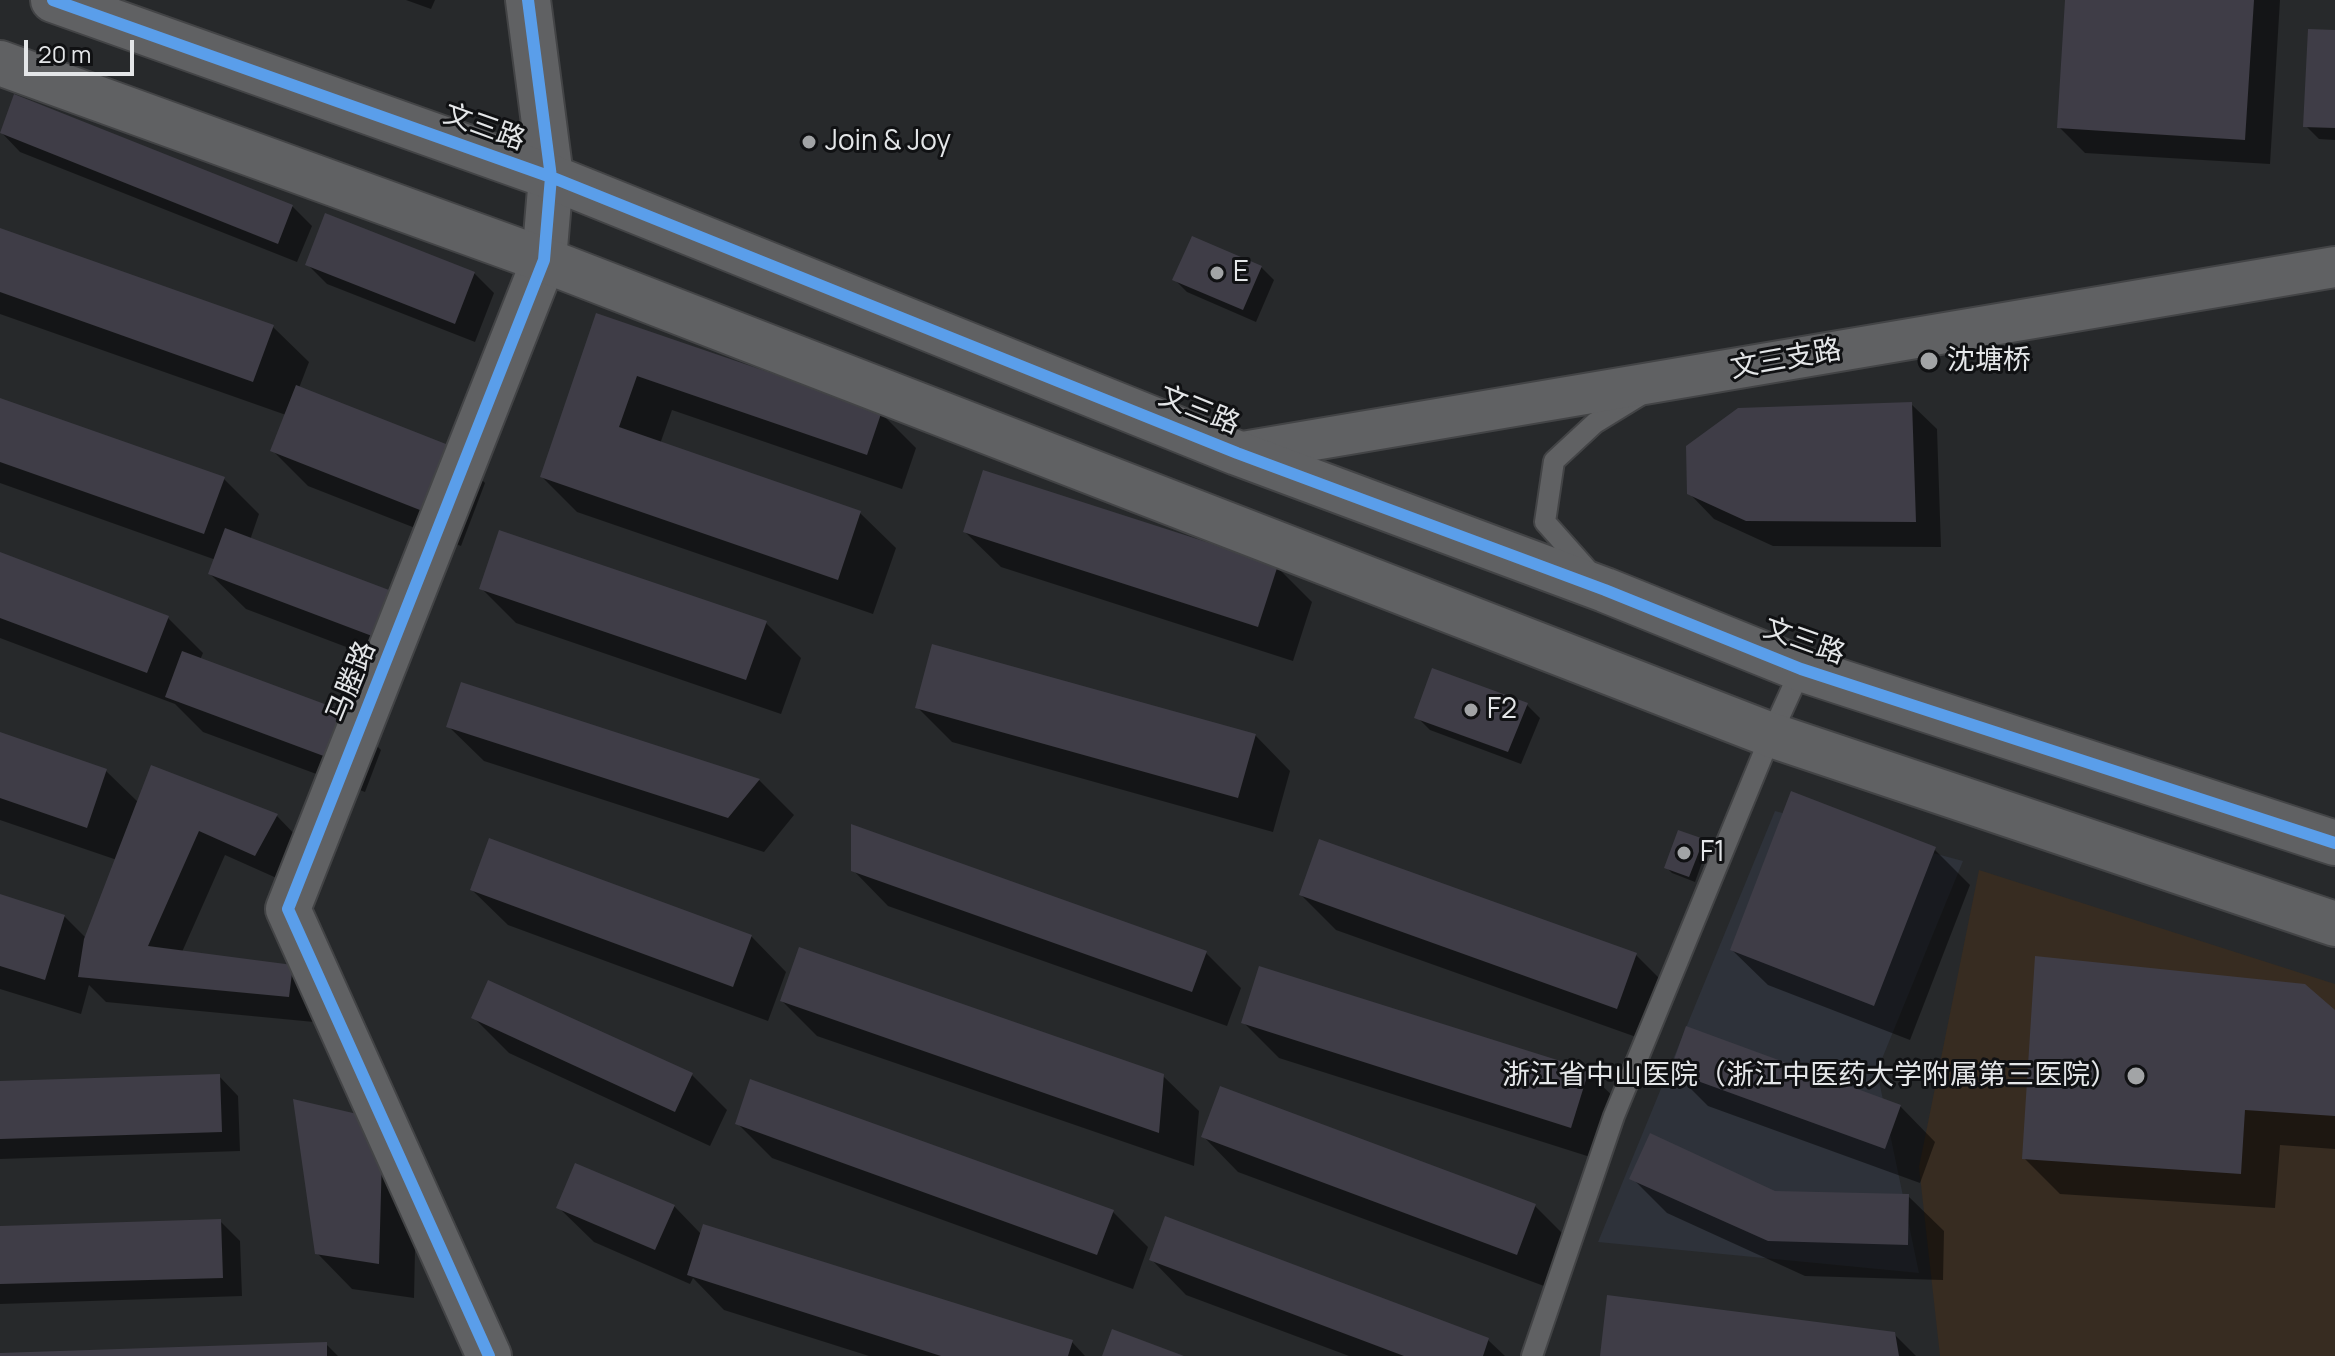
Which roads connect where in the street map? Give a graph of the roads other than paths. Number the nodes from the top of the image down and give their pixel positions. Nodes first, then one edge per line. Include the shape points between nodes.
1 (53, 0) edge
2 (528, 0) edge
3 (0, 63) edge
4 (551, 177) junction
5 (544, 260) junction
6 (2335, 267) edge
7 (1665, 380) junction
8 (1237, 453) junction
9 (1605, 590) junction
10 (1801, 669) junction
11 (1771, 735) junction
12 (2335, 843) edge
13 (2335, 924) edge
14 (489, 1356) edge
15 (1532, 1356) edge

1 - 4 main road, 文三路
2 - 4 main road, 马塍路
3 - 5 main road
4 - 5 main road, 马塍路
4 - 8 main road, 文三路
5 - 11 main road
5 - 14 main road, 马塍路 via 288,909
6 - 7 street, 文三支路
7 - 8 street, 文三支路
7 - 9 lane via 1595,423 1554,461 1545,522
8 - 9 main road, 文三路
9 - 10 main road, 文三路
10 - 11 lane
10 - 12 main road, 文三路
11 - 13 main road
11 - 15 lane via 1614,1116

